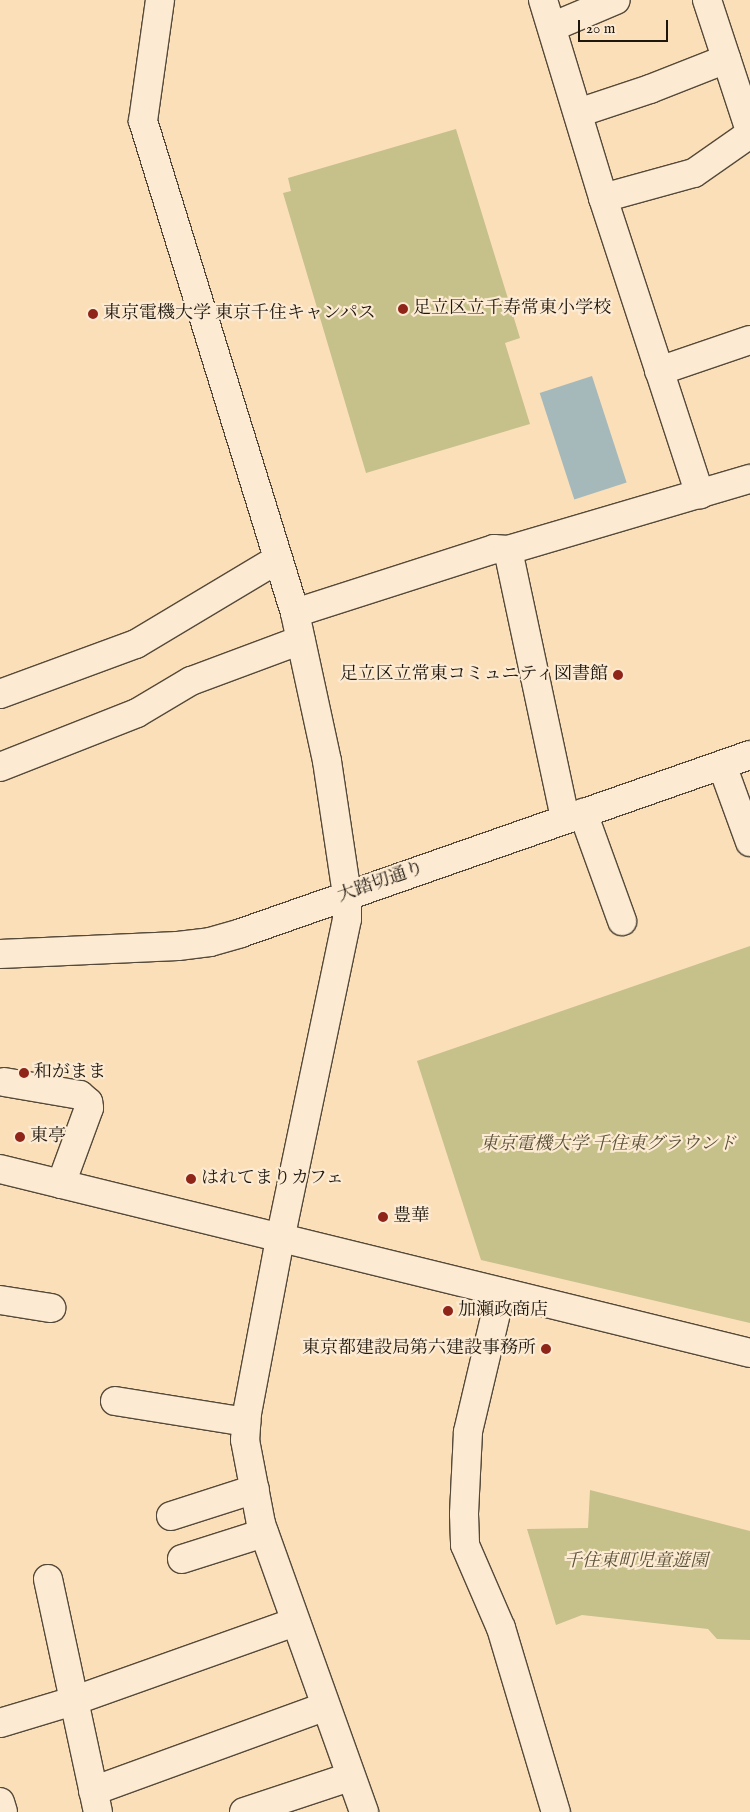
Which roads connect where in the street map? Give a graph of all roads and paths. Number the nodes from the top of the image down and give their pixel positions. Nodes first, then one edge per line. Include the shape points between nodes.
1 (160, 0) edge
2 (543, 0) edge
3 (616, 0) edge
4 (707, 0) edge
5 (552, 27) junction
6 (726, 58) junction
7 (578, 113) junction
8 (750, 133) edge
9 (603, 198) junction
10 (750, 340) edge
11 (659, 372) junction
12 (750, 479) edge
13 (700, 495) junction
14 (508, 550) junction
15 (278, 559) junction
16 (296, 613) junction
17 (301, 640) junction
18 (0, 694) edge
19 (750, 755) edge
20 (722, 765) junction
21 (0, 767) edge
22 (574, 816) junction
23 (750, 842) edge
24 (347, 895) junction
25 (622, 921) dead end
26 (0, 954) edge
27 (4, 1082) dead end
28 (0, 1169) edge
29 (61, 1184) junction
30 (280, 1239) junction
31 (501, 1292) junction
32 (0, 1300) edge
33 (51, 1308) dead end
34 (750, 1353) edge
35 (115, 1401) dead end
36 (246, 1422) junction
37 (255, 1489) junction
38 (172, 1516) dead end
39 (264, 1533) junction
40 (182, 1559) dead end
41 (48, 1579) dead end
42 (294, 1622) junction
43 (73, 1701) junction
44 (324, 1707) junction
45 (0, 1723) edge
46 (350, 1777) junction
47 (96, 1801) edge
48 (0, 1802) edge
49 (3, 1812) edge
50 (244, 1812) edge
51 (364, 1812) edge
52 (556, 1812) edge

1 - 15 street via 143,121
2 - 5 street
3 - 5 street
4 - 6 street
5 - 7 street
6 - 7 street via 650,89
6 - 8 street
7 - 9 street
8 - 9 street via 694,173
9 - 11 street
10 - 11 street
11 - 13 street
12 - 13 street
13 - 14 street
14 - 16 street via 494,549
14 - 22 street
15 - 16 street
15 - 18 street via 136,644
16 - 17 street
17 - 21 street via 191,681 137,713
17 - 24 street via 327,761
19 - 20 street, 大踏切通り
20 - 22 street, 大踏切通り
20 - 23 street
22 - 24 street, 大踏切通り
22 - 25 street
24 - 26 street, 大踏切通り via 210,942
24 - 30 street via 347,919
27 - 29 street via 80,1095 88,1102 89,1108
28 - 29 street
29 - 30 street
30 - 31 street
30 - 36 street
31 - 34 street
31 - 52 street via 468,1432 465,1545 501,1628
32 - 33 street
35 - 36 street
36 - 37 street via 245,1440
37 - 38 street
37 - 39 street
39 - 40 street
39 - 42 street
41 - 43 street
42 - 43 street
42 - 44 street
43 - 45 street
43 - 47 street
44 - 46 street
44 - 47 street
46 - 50 street
46 - 51 street
48 - 49 street

